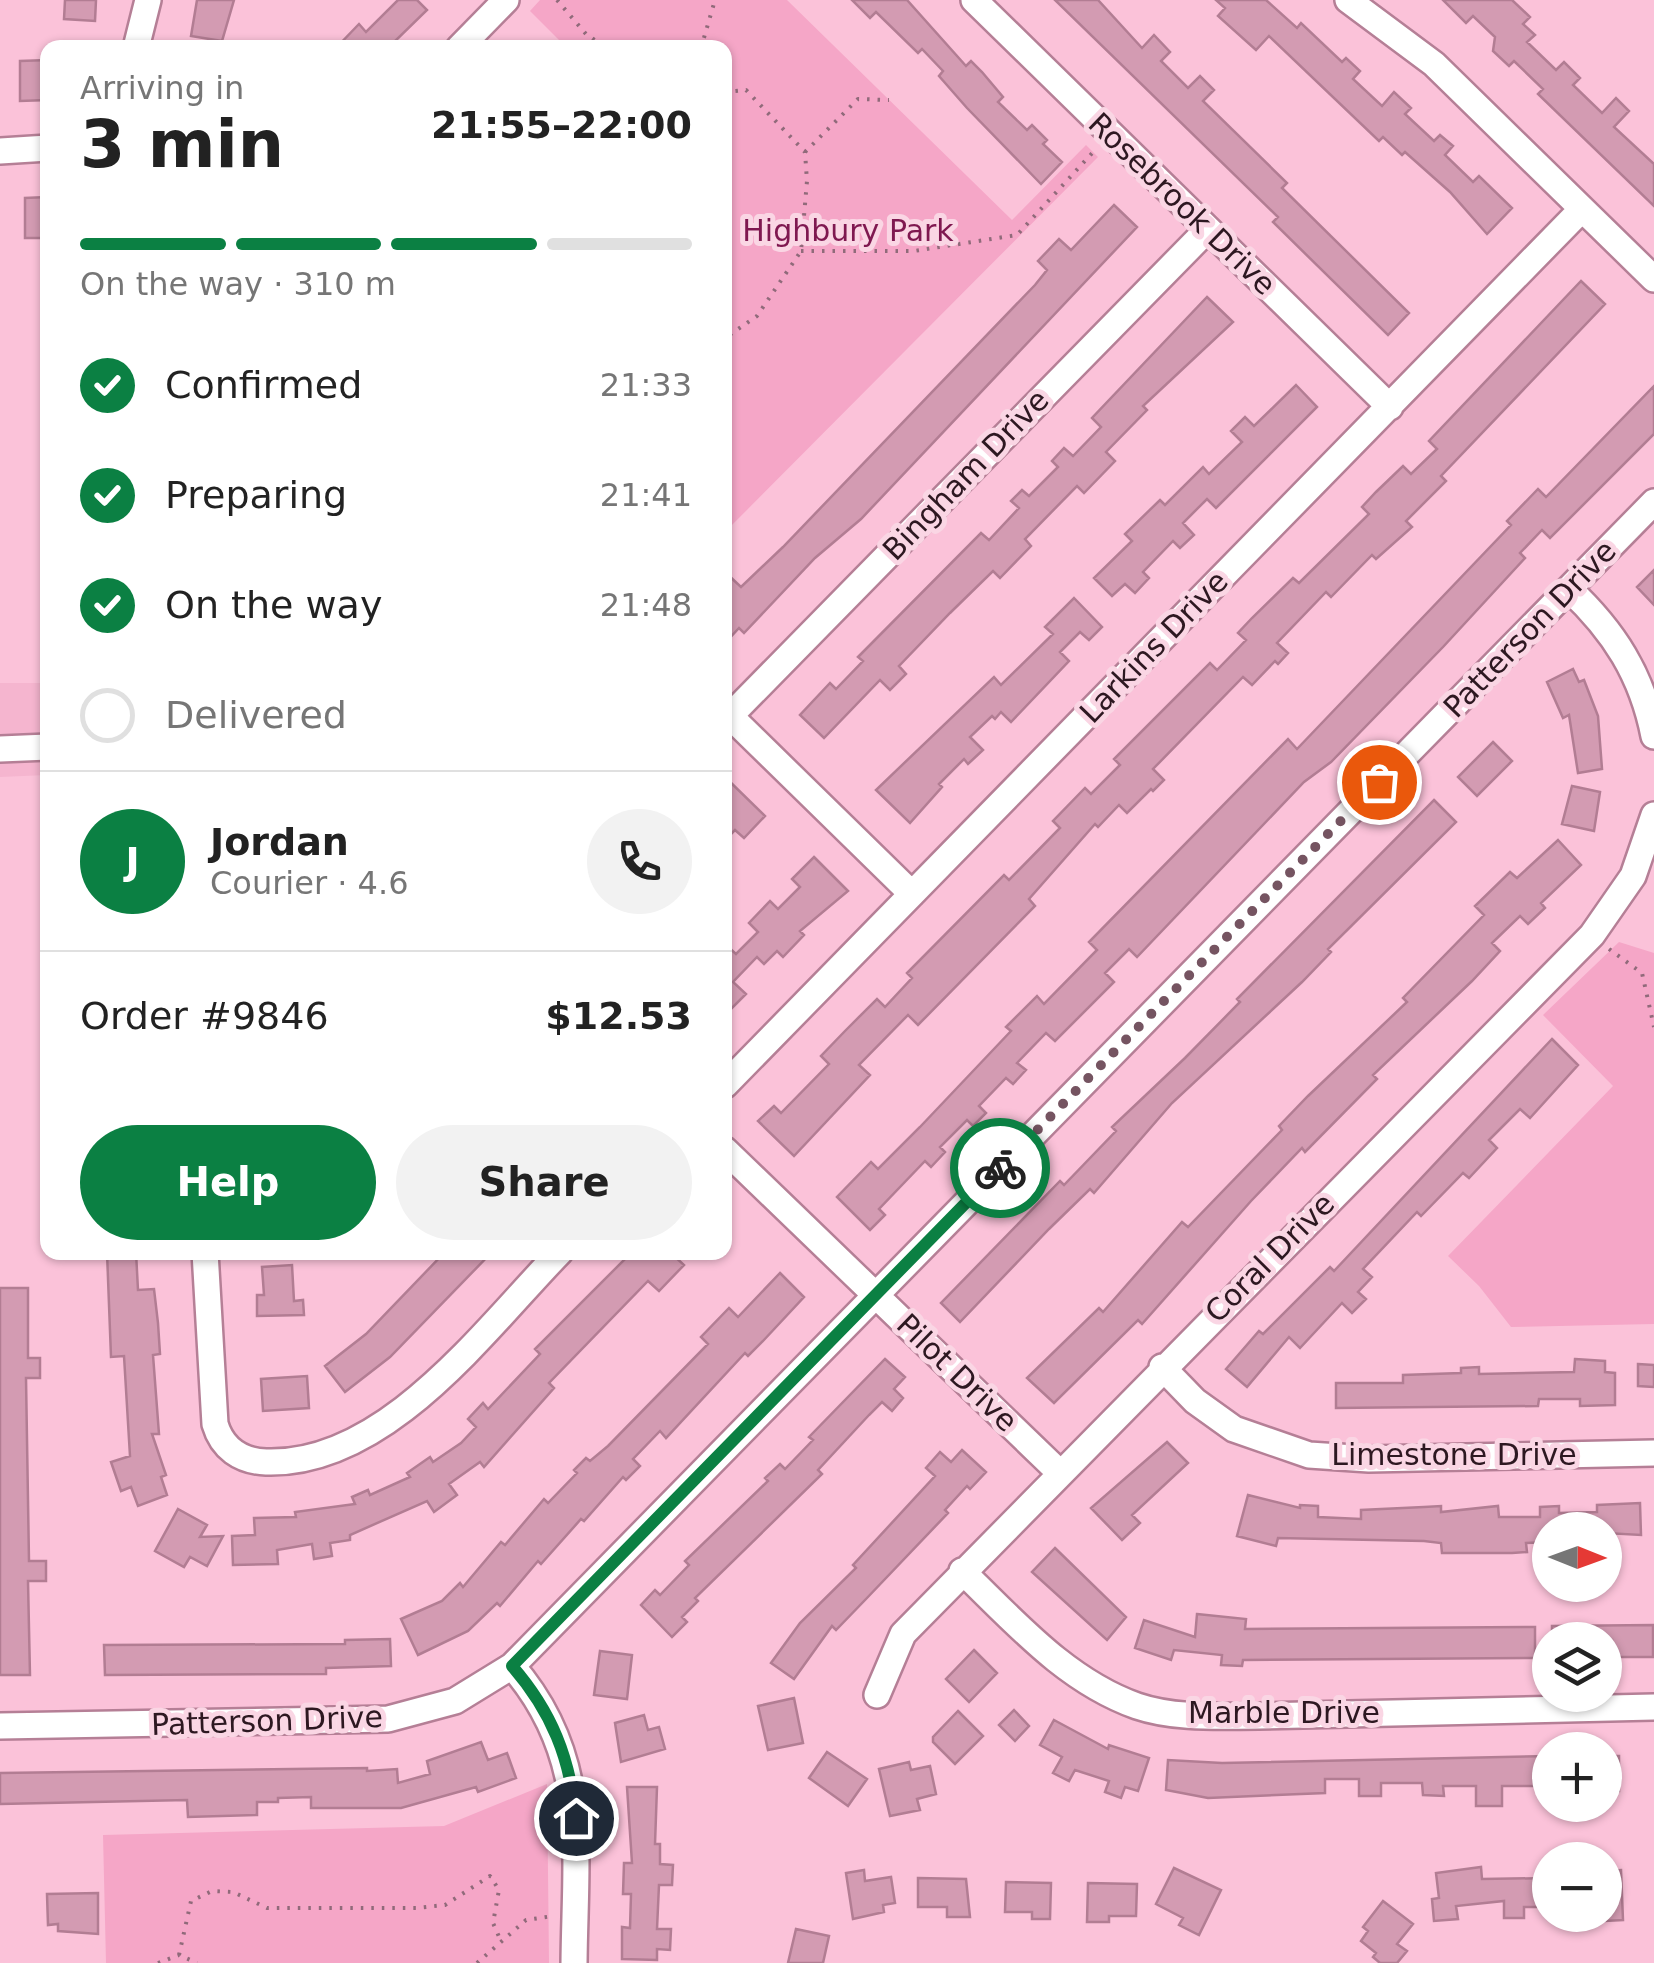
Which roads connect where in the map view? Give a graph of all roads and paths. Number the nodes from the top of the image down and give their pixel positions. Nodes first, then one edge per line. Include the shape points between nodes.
1 (148, 0) edge
2 (506, 0) edge
3 (557, 0) edge
4 (715, 0) edge
5 (974, 0) edge
6 (1348, 0) edge
7 (138, 40) edge
8 (467, 40) edge
9 (595, 40) edge
10 (703, 40) edge
11 (732, 91) edge
12 (889, 100) dead end
13 (40, 148) edge
14 (1095, 150) dead end
15 (0, 151) edge
16 (805, 152) junction
17 (1582, 208) junction
18 (1208, 229) junction
19 (800, 251) junction
20 (1654, 279) edge
21 (732, 333) edge
22 (1390, 408) junction
23 (1654, 502) edge
24 (1569, 589) junction
25 (732, 714) edge
26 (732, 722) edge
27 (1654, 736) edge
28 (40, 747) edge
29 (0, 749) edge
30 (1653, 823) edge
31 (912, 894) junction
32 (1609, 949) dead end
33 (1654, 1027) edge
34 (732, 1078) edge
35 (732, 1157) edge
36 (205, 1260) edge
37 (552, 1260) edge
38 (874, 1296) junction
39 (1162, 1367) junction
40 (1654, 1453) edge
41 (1059, 1472) junction
42 (962, 1571) junction
43 (512, 1666) junction
44 (876, 1695) dead end
45 (1654, 1707) edge
46 (0, 1726) edge
47 (552, 1916) dead end
48 (500, 1939) junction
49 (179, 1955) junction
50 (158, 1963) edge
51 (197, 1963) edge
52 (477, 1963) edge
53 (574, 1963) edge

1 - 7 street
2 - 8 street
3 - 9 path
4 - 10 path
5 - 18 street, Rosebrook Drive
6 - 17 street via 1434,64
11 - 16 path via 746,90
12 - 16 path via 858,99
13 - 15 street
14 - 19 path via 1017,234 914,251
16 - 19 path
17 - 20 street
17 - 22 street, Larkins Drive
18 - 22 street, Rosebrook Drive
18 - 25 street, Bingham Drive
19 - 21 path via 758,316
22 - 31 street, Larkins Drive
23 - 24 street, Patterson Drive
24 - 27 street via 1626,655
24 - 38 street, Patterson Drive
26 - 31 street
28 - 29 street
30 - 39 street, Coral Drive via 1626,891 1592,934
31 - 34 street, Larkins Drive
32 - 33 path via 1642,973
35 - 38 street, Pilot Drive
36 - 37 street via 213,1413 227,1448 252,1460 297,1458 353,1442 416,1398
38 - 41 street, Pilot Drive
38 - 43 street, Patterson Drive
39 - 40 street, Limestone Drive via 1234,1428 1310,1455
39 - 41 street, Coral Drive
41 - 42 street, Coral Drive
42 - 44 street, Coral Drive via 903,1634
42 - 45 street, Marble Drive via 1054,1658 1140,1707 1206,1716
43 - 46 street, Patterson Drive via 454,1700 388,1719
43 - 53 street via 551,1719 571,1779
47 - 48 path via 526,1920
48 - 49 path via 493,1923 500,1890 490,1876 445,1905 416,1908 266,1908 233,1892 212,1892 191,1901
48 - 52 path
49 - 50 path
49 - 51 path

